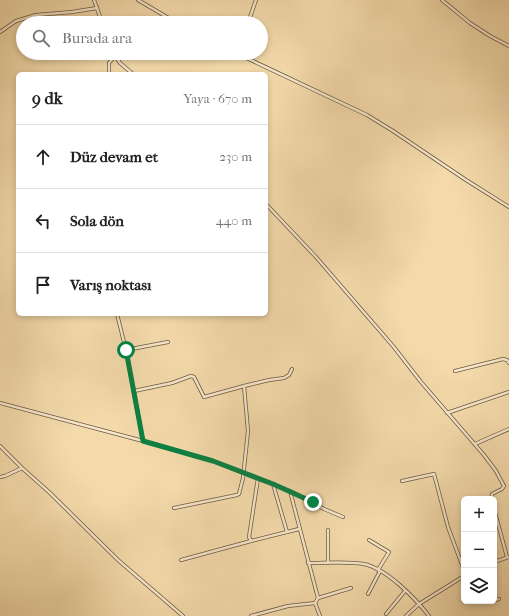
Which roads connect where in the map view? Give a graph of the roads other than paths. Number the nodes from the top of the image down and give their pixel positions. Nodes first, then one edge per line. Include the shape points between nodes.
1 (94, 0) edge
2 (138, 0) edge
3 (256, 0) edge
4 (442, 0) edge
5 (96, 8) junction
6 (33, 16) edge
7 (99, 16) edge
8 (165, 16) edge
9 (250, 16) edge
10 (16, 21) edge
11 (0, 32) edge
12 (509, 46) edge
13 (111, 60) edge
14 (118, 60) edge
15 (252, 60) edge
16 (109, 72) edge
17 (131, 72) edge
18 (268, 206) edge
19 (509, 207) edge
20 (118, 316) edge
21 (168, 342) dead end
22 (126, 350) junction
23 (509, 363) edge
24 (292, 369) dead end
25 (455, 371) dead end
26 (244, 386) junction
27 (134, 391) junction
28 (509, 392) edge
29 (0, 404) edge
30 (447, 413) junction
31 (509, 430) edge
32 (143, 441) junction
33 (475, 444) junction
34 (0, 446) edge
35 (22, 468) junction
36 (243, 472) junction
37 (0, 477) edge
38 (258, 478) junction
39 (402, 481) dead end
40 (273, 484) junction
41 (290, 491) junction
42 (492, 496) edge
43 (174, 508) dead end
44 (343, 517) dead end
45 (497, 519) edge
46 (299, 529) junction
47 (328, 530) dead end
48 (287, 532) junction
49 (369, 540) dead end
50 (251, 541) junction
51 (508, 557) edge
52 (181, 560) dead end
53 (497, 561) edge
54 (328, 562) junction
55 (308, 563) junction
56 (463, 568) edge
57 (379, 571) junction
58 (461, 578) edge
59 (351, 588) dead end
60 (405, 591) junction
61 (368, 594) dead end
62 (318, 598) junction
63 (315, 603) junction
64 (419, 604) junction
65 (386, 614) dead end
66 (184, 616) edge
67 (251, 616) edge
68 (320, 616) edge
69 (406, 616) edge
70 (429, 616) edge

1 - 5 street
2 - 8 street
3 - 9 street
4 - 12 street via 470,23
5 - 6 street
5 - 7 street
10 - 11 street
13 - 16 street
14 - 17 street
15 - 19 street via 367,115
18 - 30 street via 316,257
20 - 22 street
21 - 22 street
22 - 27 street
23 - 25 street via 503,359
24 - 26 street via 284,378
26 - 27 street via 204,397 194,376 191,376
26 - 36 street via 248,431
27 - 32 street
28 - 30 street
29 - 32 street
30 - 33 street
31 - 33 street
32 - 36 street
33 - 42 street via 491,463 504,485
34 - 35 street
35 - 37 street
35 - 66 street via 118,560
36 - 38 street
36 - 43 street via 238,495
38 - 40 street
38 - 50 street via 249,537
39 - 56 street via 434,474 448,526
40 - 41 street
40 - 48 street
41 - 44 street
41 - 46 street
45 - 51 street
46 - 48 street
46 - 55 street
47 - 54 street
48 - 50 street
49 - 57 street via 389,552
50 - 52 street
51 - 53 street
54 - 55 street
54 - 57 street via 365,564
55 - 62 street
57 - 60 street via 387,574
57 - 61 street
58 - 64 street
59 - 62 street
60 - 64 street
60 - 65 street
62 - 63 street
63 - 67 street via 288,606
63 - 68 street
64 - 69 street
64 - 70 street

